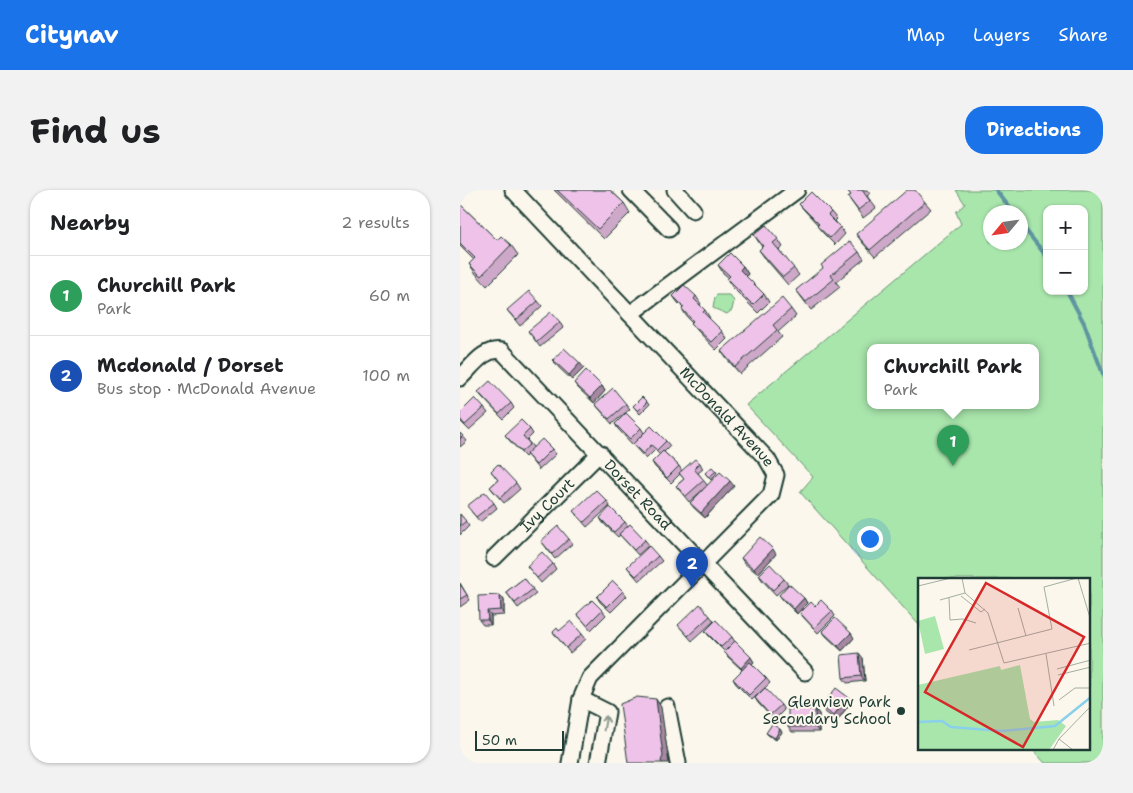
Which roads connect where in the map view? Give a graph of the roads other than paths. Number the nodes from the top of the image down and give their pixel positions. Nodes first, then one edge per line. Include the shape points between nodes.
1 (513, 190) edge
2 (631, 190) edge
3 (675, 190) edge
4 (797, 190) edge
5 (693, 210) dead end
6 (669, 229) dead end
7 (630, 314) junction
8 (460, 378) edge
9 (600, 453) junction
10 (494, 558) dead end
11 (703, 564) junction
12 (805, 672) dead end
13 (581, 700) junction
14 (667, 707) dead end
15 (570, 763) edge
16 (598, 763) edge
17 (678, 763) edge

1 - 7 street, McDonald Avenue
2 - 6 street
3 - 5 street
4 - 7 street
7 - 11 street, McDonald Avenue via 774,469 776,480 771,495
8 - 9 street, Dorset Road via 485,353 502,351
9 - 10 street, Ivy Court
9 - 11 street, Dorset Road
11 - 12 street, Dorset Road
11 - 13 street, McDonald Avenue via 590,678
13 - 15 street, McDonald Avenue
16 -> 13 street via 607,712
14 - 17 street

